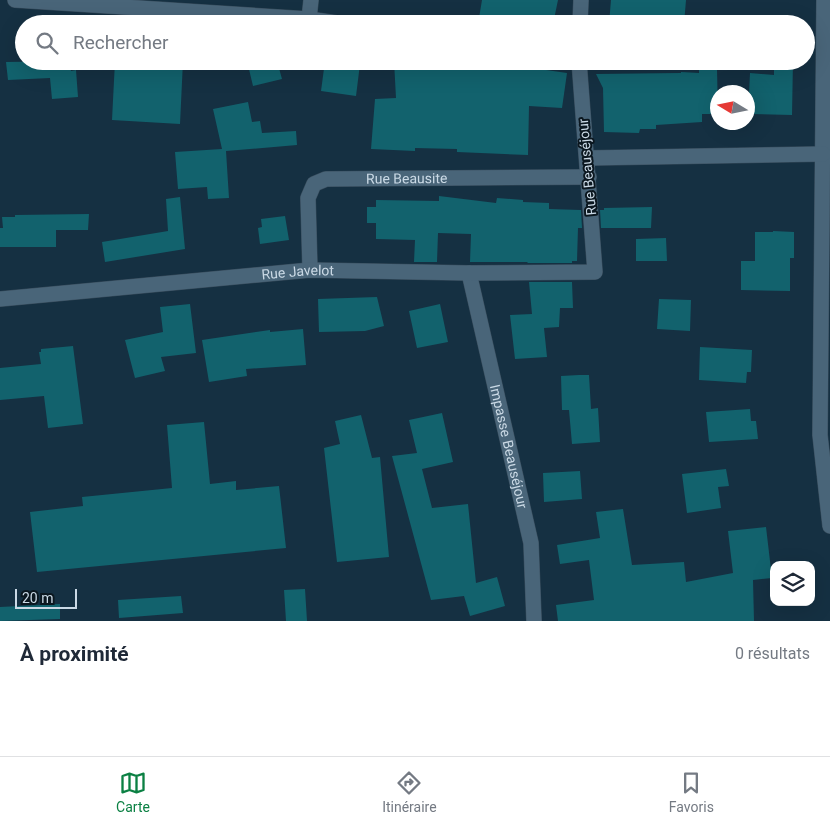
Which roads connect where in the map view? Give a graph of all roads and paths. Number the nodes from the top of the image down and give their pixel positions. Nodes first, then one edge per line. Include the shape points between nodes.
1 (15, 0) edge
2 (311, 0) edge
3 (581, 0) edge
4 (824, 0) edge
5 (247, 15) edge
6 (309, 15) edge
7 (580, 15) edge
8 (579, 70) edge
9 (823, 154) junction
10 (587, 158) junction
11 (589, 177) junction
12 (310, 270) junction
13 (595, 272) joint
14 (469, 273) junction
15 (0, 299) edge
16 (830, 526) edge
17 (534, 621) edge

1 - 5 street
2 - 6 street
3 - 7 street
4 - 9 street
8 - 10 street, Rue Beauséjour
9 - 10 street
9 - 16 street via 820,435
10 - 11 street, Rue Beauséjour
11 - 12 street, Rue Beausite via 326,179 314,184 308,198
11 - 13 street, Rue Beauséjour
12 - 14 street, Rue Javelot
12 - 15 street, Rue Javelot
13 - 14 street, Rue Javelot
14 - 17 street, Impasse Beauséjour via 531,543

